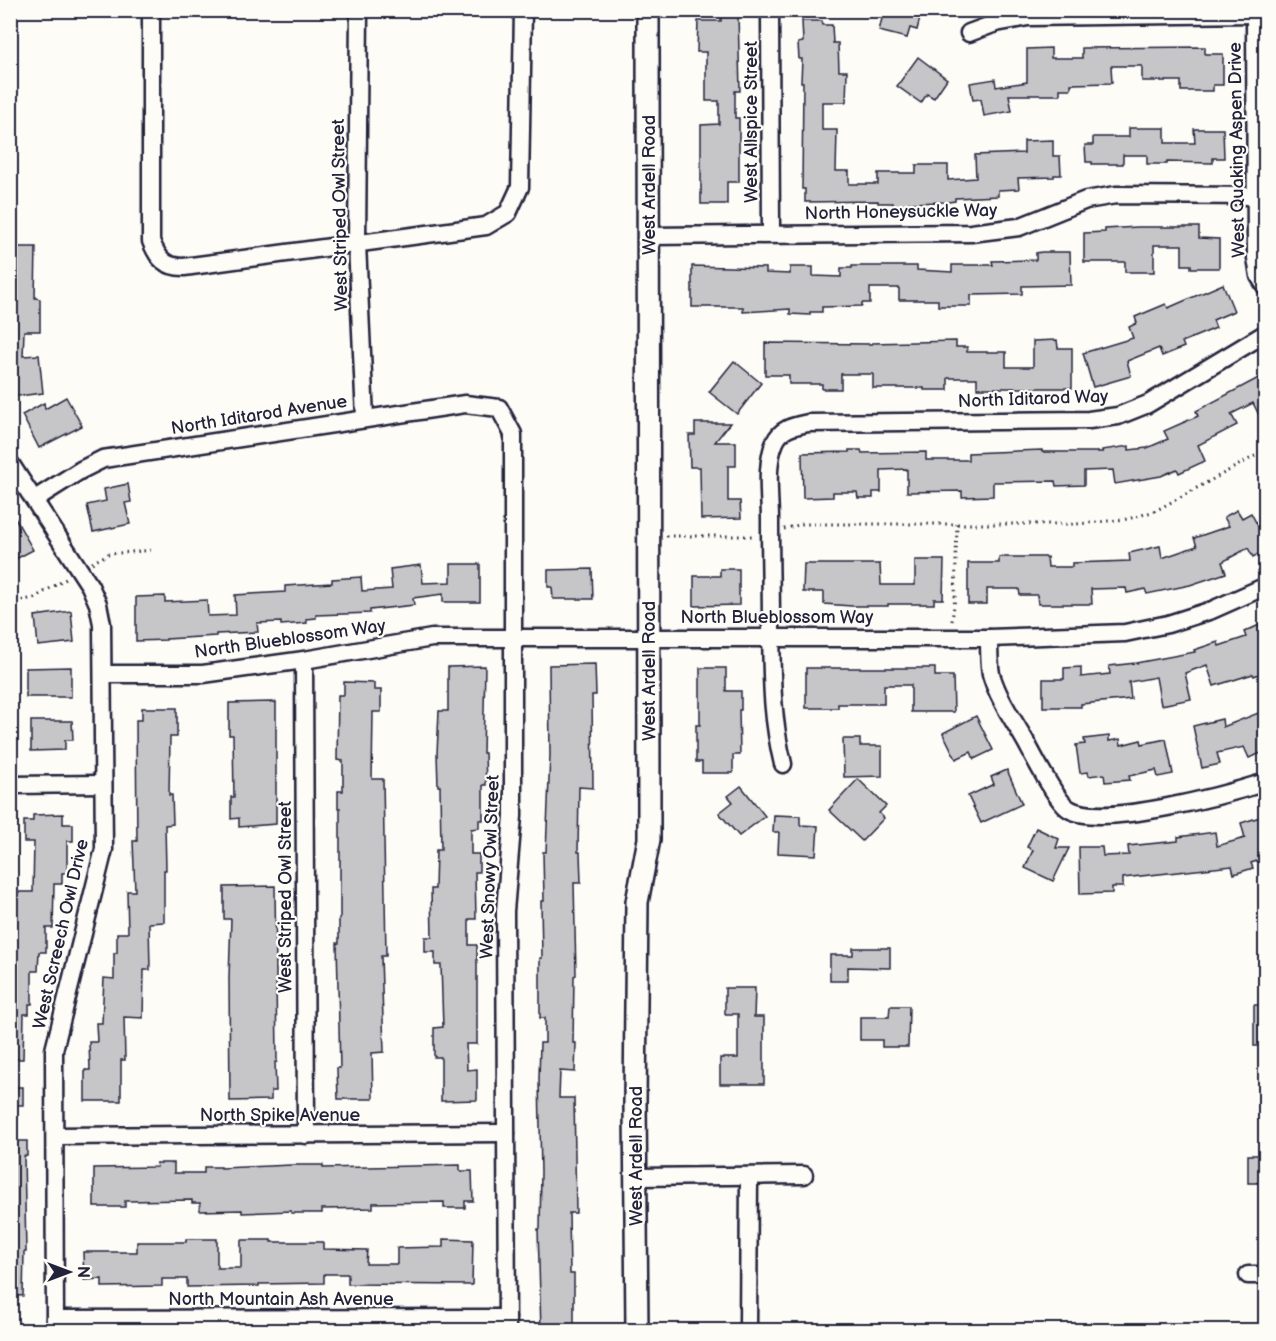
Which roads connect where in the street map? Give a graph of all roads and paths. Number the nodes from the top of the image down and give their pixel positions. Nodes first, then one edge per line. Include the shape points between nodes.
1 (151, 10) edge
2 (359, 10) edge
3 (523, 10) edge
4 (648, 10) edge
5 (770, 10) edge
6 (1255, 12) edge
7 (969, 33) dead end
8 (1256, 196) junction
9 (771, 234) junction
10 (649, 236) junction
11 (357, 244) junction
12 (1266, 287) edge
13 (1266, 333) edge
14 (500, 408) joint
15 (365, 418) junction
16 (1266, 450) edge
17 (10, 463) edge
18 (35, 499) junction
19 (957, 523) junction
20 (784, 529) dead end
21 (661, 536) dead end
22 (760, 536) dead end
23 (1266, 586) edge
24 (952, 621) dead end
25 (649, 636) junction
26 (772, 636) junction
27 (513, 638) junction
28 (988, 638) junction
29 (304, 660) junction
30 (103, 674) junction
31 (783, 764) dead end
32 (1266, 782) edge
33 (103, 784) junction
34 (10, 785) edge
35 (506, 1133) junction
36 (306, 1135) junction
37 (55, 1136) junction
38 (804, 1175) dead end
39 (749, 1176) junction
40 (636, 1177) junction
41 (1248, 1275) dead end
42 (1266, 1275) edge
43 (507, 1324) edge
44 (55, 1325) edge
45 (637, 1330) edge
46 (748, 1330) edge

1 - 11 street via 151,242 162,262 184,267
2 - 11 street, West Striped Owl Street
3 - 11 street via 520,187 508,213 486,226
4 - 10 street, West Ardell Road
5 - 9 street, West Allspice Street
6 - 7 street via 1028,17
6 - 8 street, West Quaking Aspen Drive
8 - 9 street, North Honeysuckle Way via 1116,195 1086,200 1019,227 971,233
8 - 12 street, West Quaking Aspen Drive via 1256,258 1259,276
9 - 10 street, North Honeysuckle Way
10 - 25 street, West Ardell Road
11 - 15 street, West Striped Owl Street
13 - 26 street, North Iditarod Way via 1148,404 1118,416 1089,420 808,423 781,431 770,459
14 - 15 street, North Iditarod Avenue via 465,404
14 - 27 street, West Snowy Owl Street via 513,434
15 - 18 street, North Iditarod Avenue via 103,459
16 - 19 path via 1155,511 1128,519 1077,524
17 - 18 street, West Screech Owl Drive
18 - 30 street, West Screech Owl Drive via 98,604
19 - 20 path via 802,524
19 - 24 path
21 - 22 path
23 - 28 street, North Blueblossom Way via 1212,610 1125,633
25 - 26 street, North Blueblossom Way
25 - 27 street, North Blueblossom Way
25 - 40 street, West Ardell Road via 649,839 637,902
26 - 28 street, North Blueblossom Way
26 - 31 street via 772,703
27 - 29 street, North Blueblossom Way via 432,638
27 - 35 street, West Snowy Owl Street via 513,816 505,911
28 - 32 street via 991,674 997,690 1067,808 1082,814 1167,808
29 - 30 street, North Blueblossom Way via 203,674
29 - 36 street, West Striped Owl Street
30 - 33 street, West Screech Owl Drive
33 - 34 street
33 - 37 street, West Screech Owl Drive via 104,849 54,1050
35 - 36 street, North Spike Avenue
35 - 43 street, West Snowy Owl Street
36 - 37 street, North Spike Avenue
37 - 44 street, West Screech Owl Drive
38 - 39 street
39 - 40 street
39 - 46 street
40 - 45 street, West Ardell Road
41 - 42 street
43 - 44 street, North Mountain Ash Avenue

